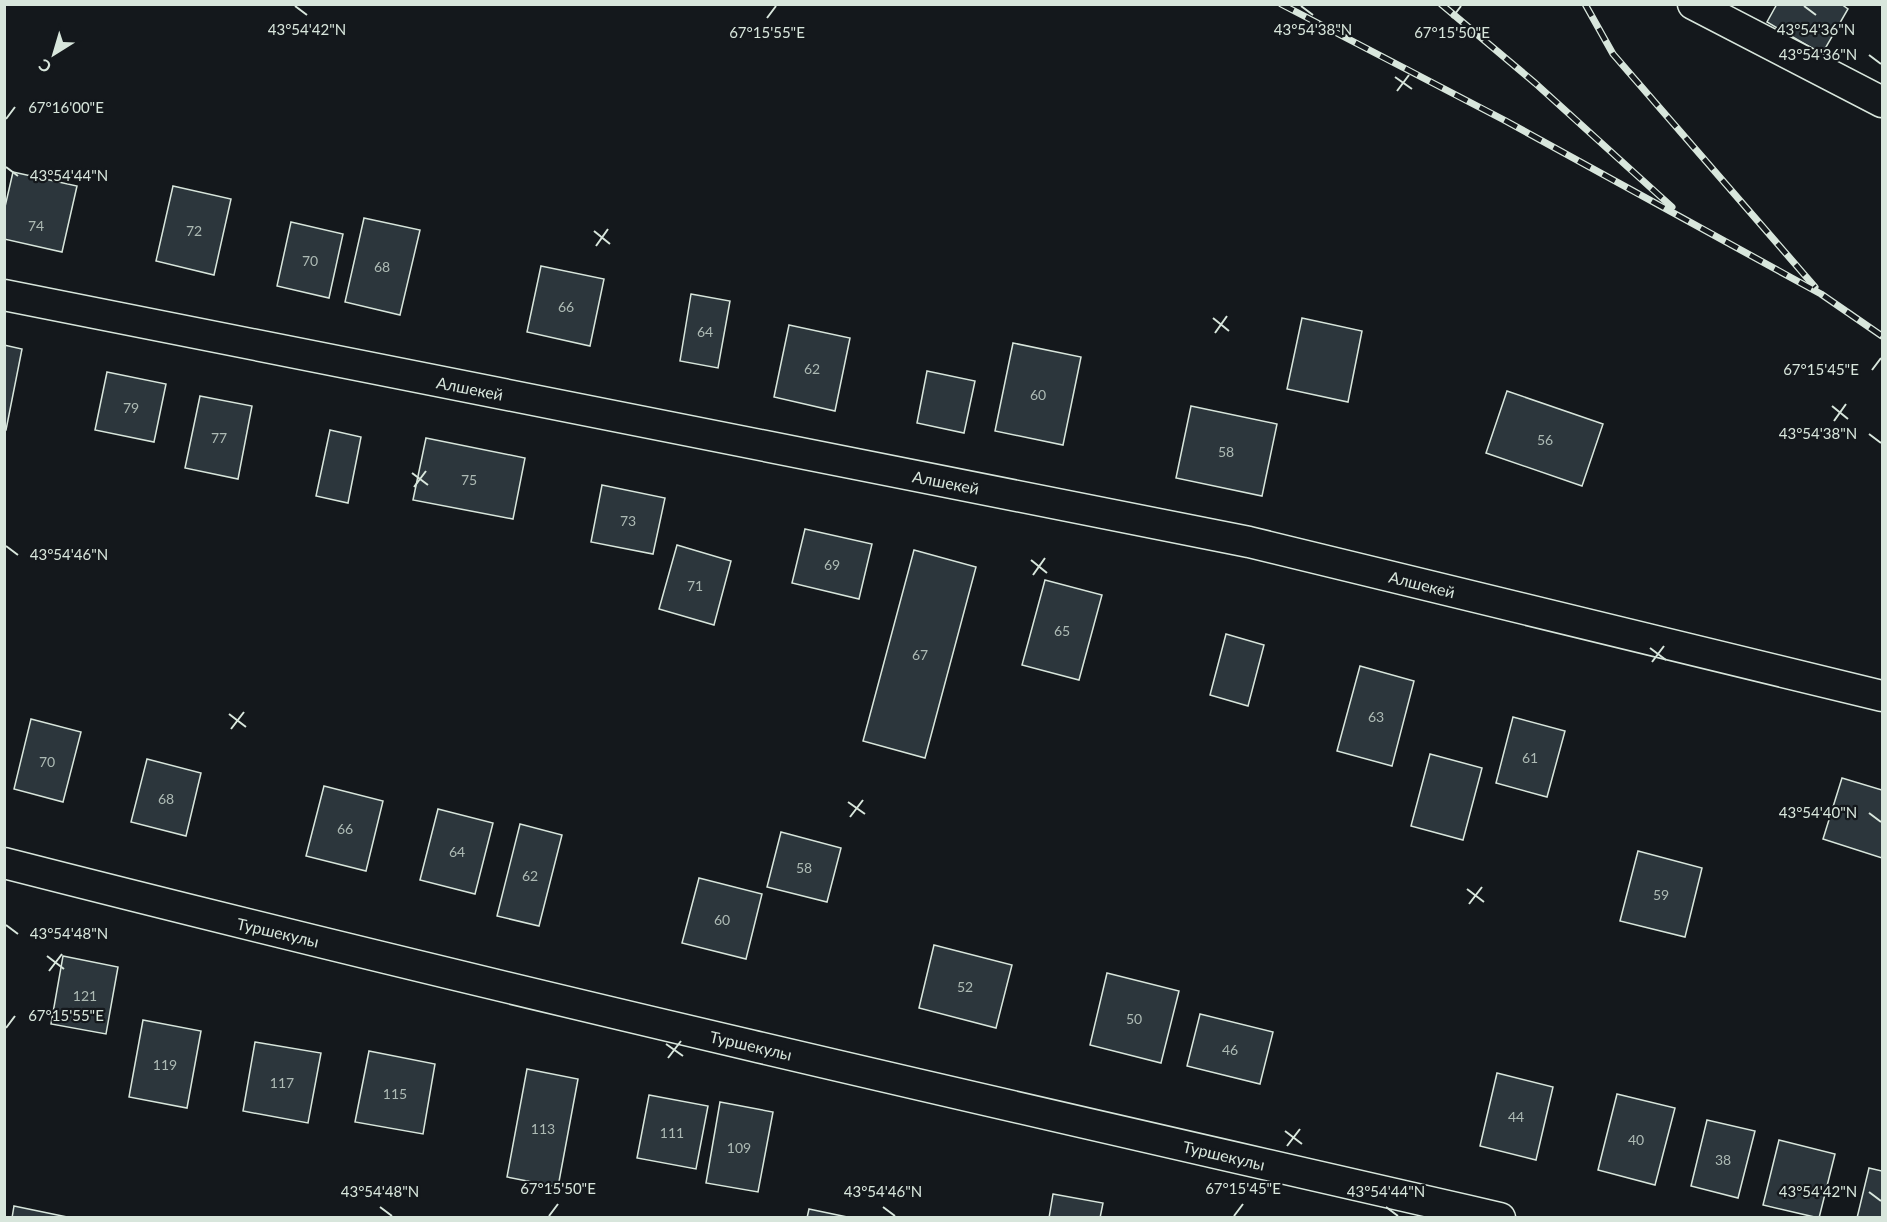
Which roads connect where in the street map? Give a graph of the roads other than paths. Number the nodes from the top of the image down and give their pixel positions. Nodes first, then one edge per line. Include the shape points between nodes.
1 (1693, 4) edge
2 (1882, 102) edge
3 (4, 295) edge
4 (1882, 696) edge
5 (4, 863) edge
6 (1500, 1218) edge

1 - 2 street
3 - 4 street, Алшекей via 1249,542
5 - 6 street, Туршекулы via 914,1084

